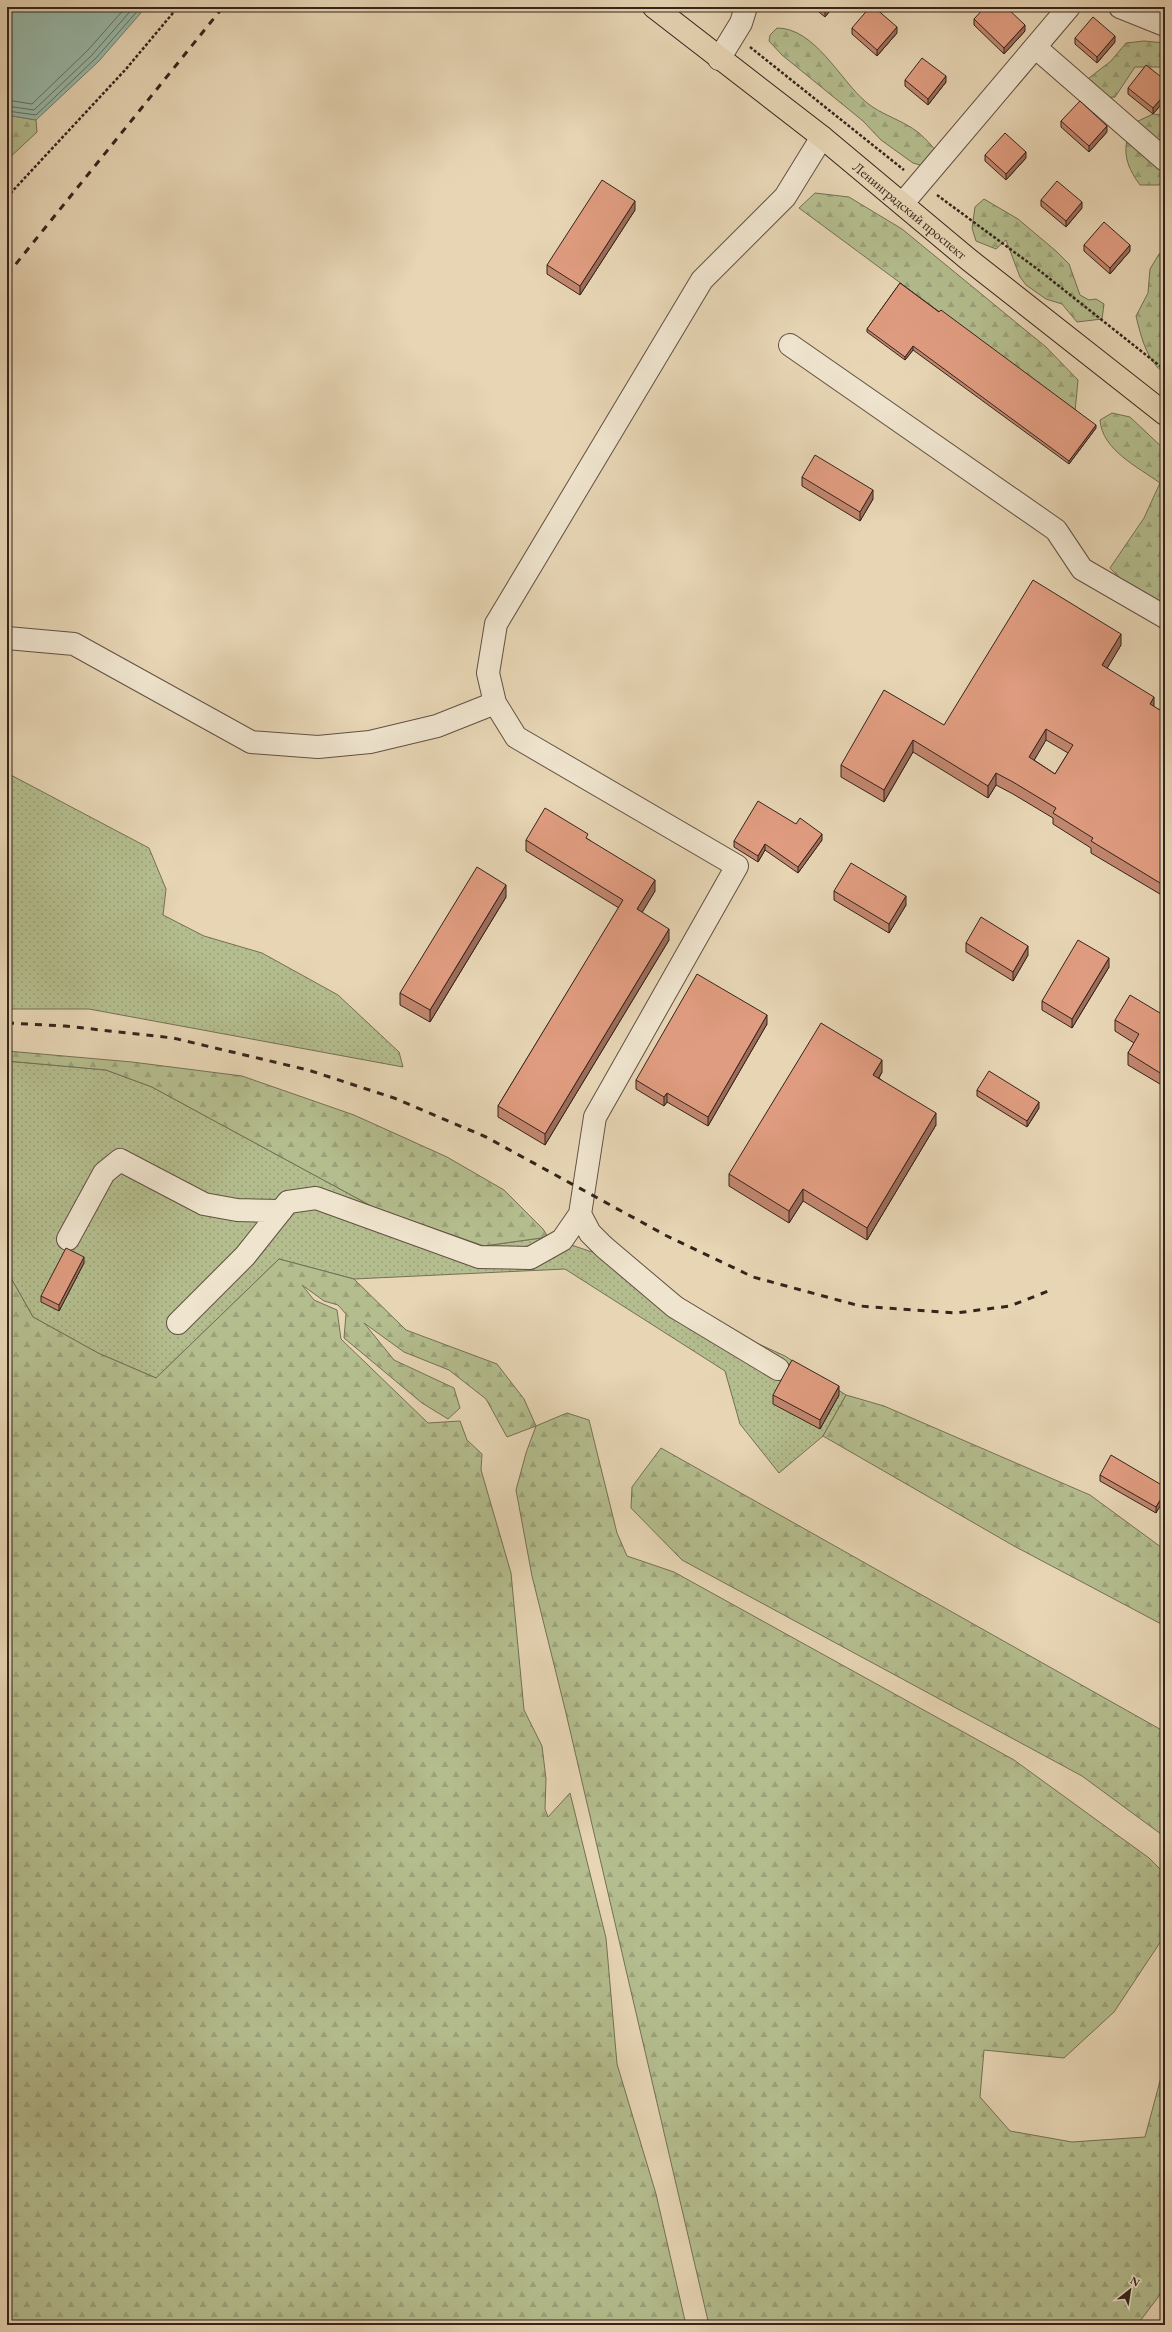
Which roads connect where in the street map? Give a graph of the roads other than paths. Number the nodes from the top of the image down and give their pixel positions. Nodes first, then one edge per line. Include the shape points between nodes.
1 (654, 7) edge
2 (746, 7) edge
3 (1069, 7) edge
4 (1120, 7) edge
5 (1165, 25) edge
6 (1035, 47) junction
7 (719, 59) junction
8 (822, 137) junction
9 (1165, 160) edge
10 (903, 203) junction
11 (790, 345) dead end
12 (1165, 414) edge
13 (1165, 616) edge
14 (7, 638) edge
15 (495, 704) junction
16 (281, 1211) junction
17 (580, 1214) junction
18 (68, 1239) dead end
19 (178, 1323) dead end
20 (778, 1369) dead end

1 - 7 main road, Ленинградский проспект
2 - 7 street via 741,23
3 - 6 street
4 - 5 street
6 - 9 street
6 - 10 street
7 - 8 main road, Ленинградский проспект
8 - 10 main road, Ленинградский проспект
8 - 15 street via 785,198 702,280 496,624 488,673
10 - 12 main road, Ленинградский проспект via 968,259
11 - 13 street via 1056,530 1082,568
14 - 15 street via 74,644 251,742 318,746 370,742 437,726
15 - 17 street via 516,737 737,866 595,1117
16 - 17 street via 288,1202 316,1198 479,1257 530,1258 562,1240
16 - 18 street via 237,1210 204,1204 120,1160 104,1173
16 - 19 street via 245,1256
17 - 20 street via 590,1233 604,1247 675,1307

